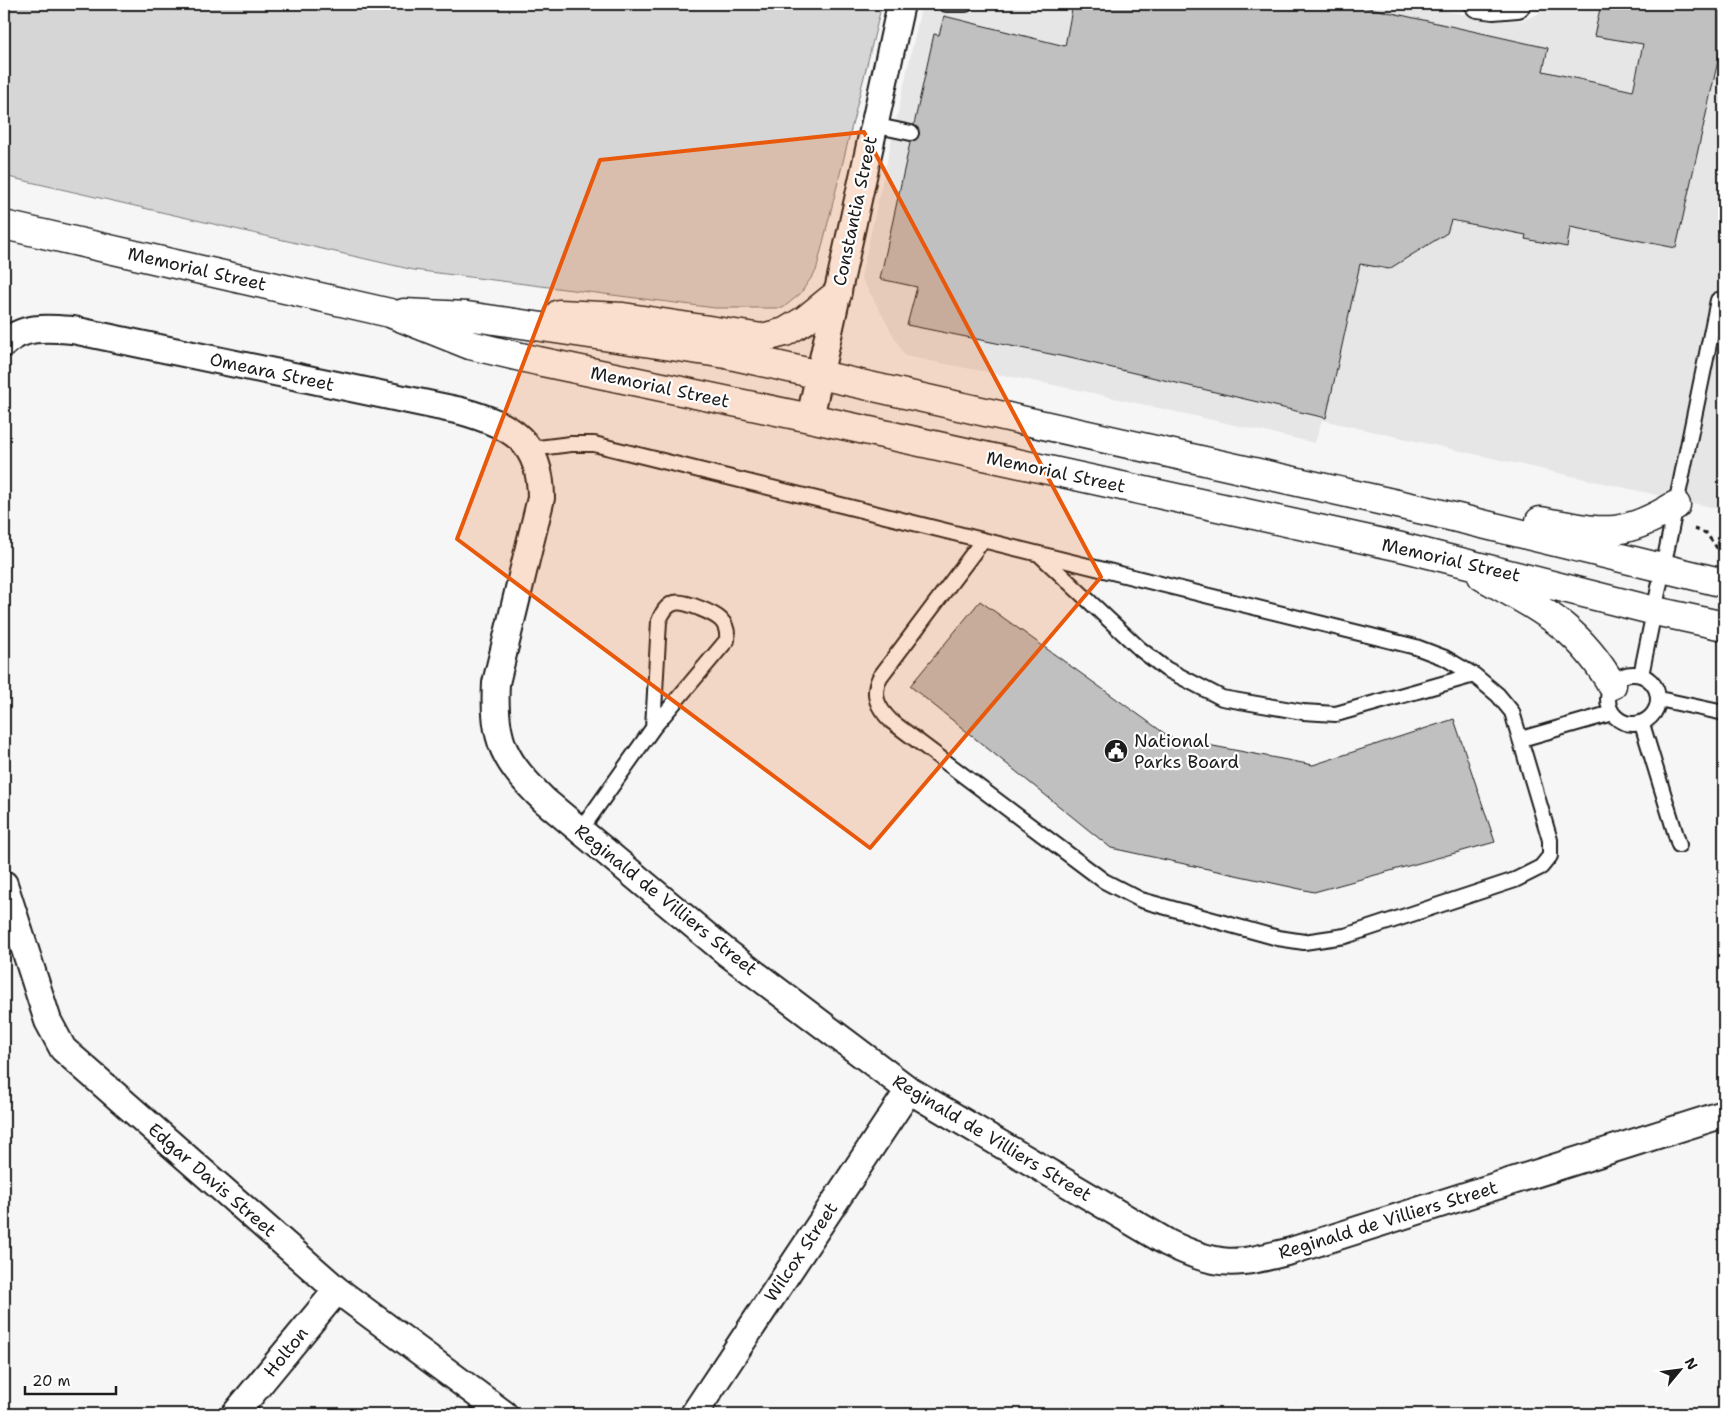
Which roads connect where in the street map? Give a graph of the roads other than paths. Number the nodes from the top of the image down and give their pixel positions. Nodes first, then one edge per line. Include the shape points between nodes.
1 (901, 4) edge
2 (946, 4) edge
3 (966, 4) edge
4 (1478, 4) edge
5 (1517, 4) edge
6 (873, 125) junction
7 (911, 133) dead end
8 (4, 225) edge
9 (838, 294) junction
10 (1718, 300) dead end
11 (390, 313) junction
12 (510, 322) junction
13 (5, 342) edge
14 (821, 375) junction
15 (810, 418) junction
16 (530, 449) junction
17 (1676, 505) junction
18 (1437, 513) junction
19 (983, 540) junction
20 (1039, 554) junction
21 (1453, 559) junction
22 (1664, 569) junction
23 (1724, 583) edge
24 (1655, 611) junction
25 (1724, 626) edge
26 (1474, 675) junction
27 (1641, 675) junction
28 (1612, 685) junction
29 (1659, 699) junction
30 (1612, 713) junction
31 (1724, 713) edge
32 (1642, 724) junction
33 (654, 728) junction
34 (1521, 739) junction
35 (580, 830) junction
36 (1679, 845) dead end
37 (4, 884) edge
38 (909, 1090) junction
39 (1724, 1114) edge
40 (337, 1290) junction
41 (235, 1414) edge
42 (504, 1414) edge
43 (694, 1414) edge

1 - 6 street, Constantia Street
2 - 3 lane
4 - 5 street
6 - 7 lane
6 - 9 street, Constantia Street
8 - 11 highway, Memorial Street
9 - 12 highway via 785,332 762,338 623,317 557,314
9 - 14 street, Constantia Street
10 - 17 lane
11 - 12 highway, Memorial Street via 440,314
11 - 15 highway, Memorial Street via 470,345
12 - 14 highway, Memorial Street via 679,346
13 - 16 street, Omeara Street via 16,334 36,328 73,330 461,411 507,428
14 - 15 street, Constantia Street
14 - 18 highway, Memorial Street
15 - 21 highway, Memorial Street
16 - 19 lane via 594,444
16 - 35 street, Reginald de Villiers Street via 539,469 541,498 496,683 496,719 503,750 511,765 545,801
17 - 18 highway via 1636,526 1610,532 1484,513
17 - 22 lane
18 - 22 highway, Memorial Street
19 - 20 lane
19 - 34 lane via 880,677 876,686 878,705 891,721 1104,881 1141,900 1278,938 1323,941 1532,873 1550,856 1550,840
20 - 26 lane via 1416,647 1445,658
20 - 26 lane via 1140,649 1166,669 1222,698 1303,712 1336,714
21 - 24 highway, Memorial Street
21 - 28 highway via 1567,628 1590,651
22 - 23 highway, Memorial Street
22 - 24 lane
24 - 25 highway, Memorial Street
24 - 27 lane
26 - 34 lane via 1506,704 1517,723
27 - 28 lane via 1630,674
27 - 29 lane via 1653,684
28 - 30 lane via 1608,694
29 - 31 lane
29 - 32 lane via 1651,718
30 - 32 lane via 1625,724
30 - 34 lane
32 - 36 lane
33 - 33 lane via 659,621 665,608 685,602 719,617 726,626 727,640
33 - 35 lane
35 - 38 street, Reginald de Villiers Street via 726,952
37 - 40 street, Edgar Davis Street via 48,1021 63,1049
38 - 39 street, Reginald de Villiers Street via 1168,1243 1218,1262 1258,1259 1335,1239
38 - 43 street, Wilcox Street
40 - 41 street, Holton
40 - 42 street, Edgar Davis Street

